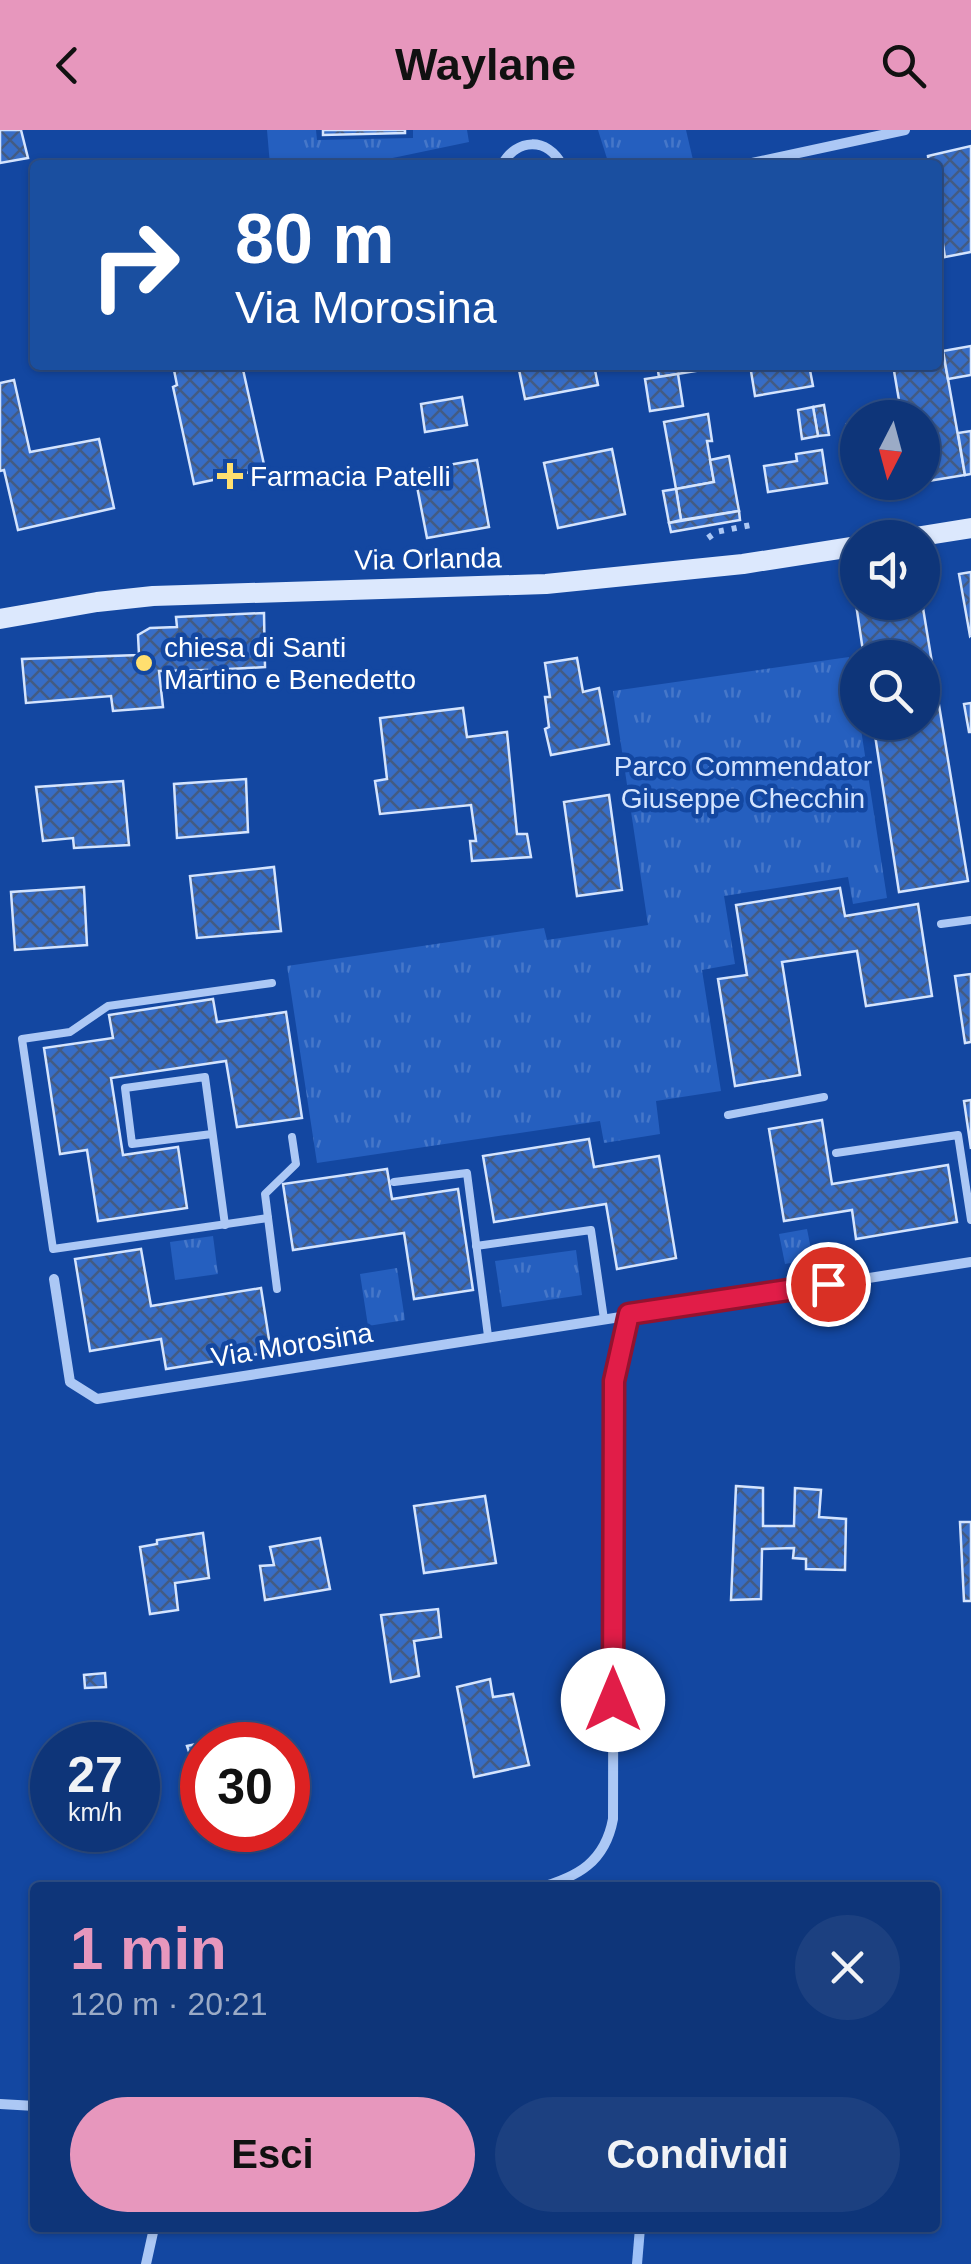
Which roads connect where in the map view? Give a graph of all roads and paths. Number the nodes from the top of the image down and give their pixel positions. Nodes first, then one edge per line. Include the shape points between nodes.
1 (905, 130) edge
2 (504, 160) edge
3 (560, 160) edge
4 (766, 160) edge
5 (756, 524) dead end
6 (971, 528) edge
7 (940, 533) edge
8 (708, 538) dead end
9 (840, 549) edge
10 (0, 620) edge
11 (971, 920) edge
12 (941, 924) dead end
13 (272, 983) dead end
14 (824, 1098) dead end
15 (728, 1114) dead end
16 (212, 1134) junction
17 (292, 1137) dead end
18 (836, 1153) dead end
19 (394, 1182) dead end
20 (268, 1218) junction
21 (971, 1220) edge
22 (225, 1224) junction
23 (476, 1246) junction
24 (971, 1262) edge
25 (54, 1279) dead end
26 (277, 1289) dead end
27 (629, 1314) junction
28 (604, 1319) junction
29 (488, 1336) junction
30 (554, 1882) edge
31 (0, 2104) edge
32 (30, 2106) edge
33 (153, 2232) edge
34 (146, 2264) edge

1 - 4 street
2 - 3 street via 522,145 535,144
5 - 8 path
6 - 7 main road
9 - 10 main road, Via Orlanda via 546,584 153,596
11 - 12 lane
13 - 22 lane via 108,1006 70,1032 22,1039 54,1250
14 - 15 lane
16 - 16 lane via 132,1144 125,1088 205,1077
16 - 22 lane
17 - 20 lane via 296,1164 265,1194
18 - 21 lane via 958,1135
19 - 23 lane via 467,1173
20 - 22 lane
20 - 26 lane
23 - 28 lane via 591,1230
23 - 29 lane
24 - 27 street, Via Morosina
25 - 29 street, Via Morosina via 70,1382 97,1399
27 - 28 street, Via Morosina
27 - 30 street via 614,1381 613,1820 600,1855
28 - 29 street, Via Morosina
31 - 32 street
33 - 34 street

